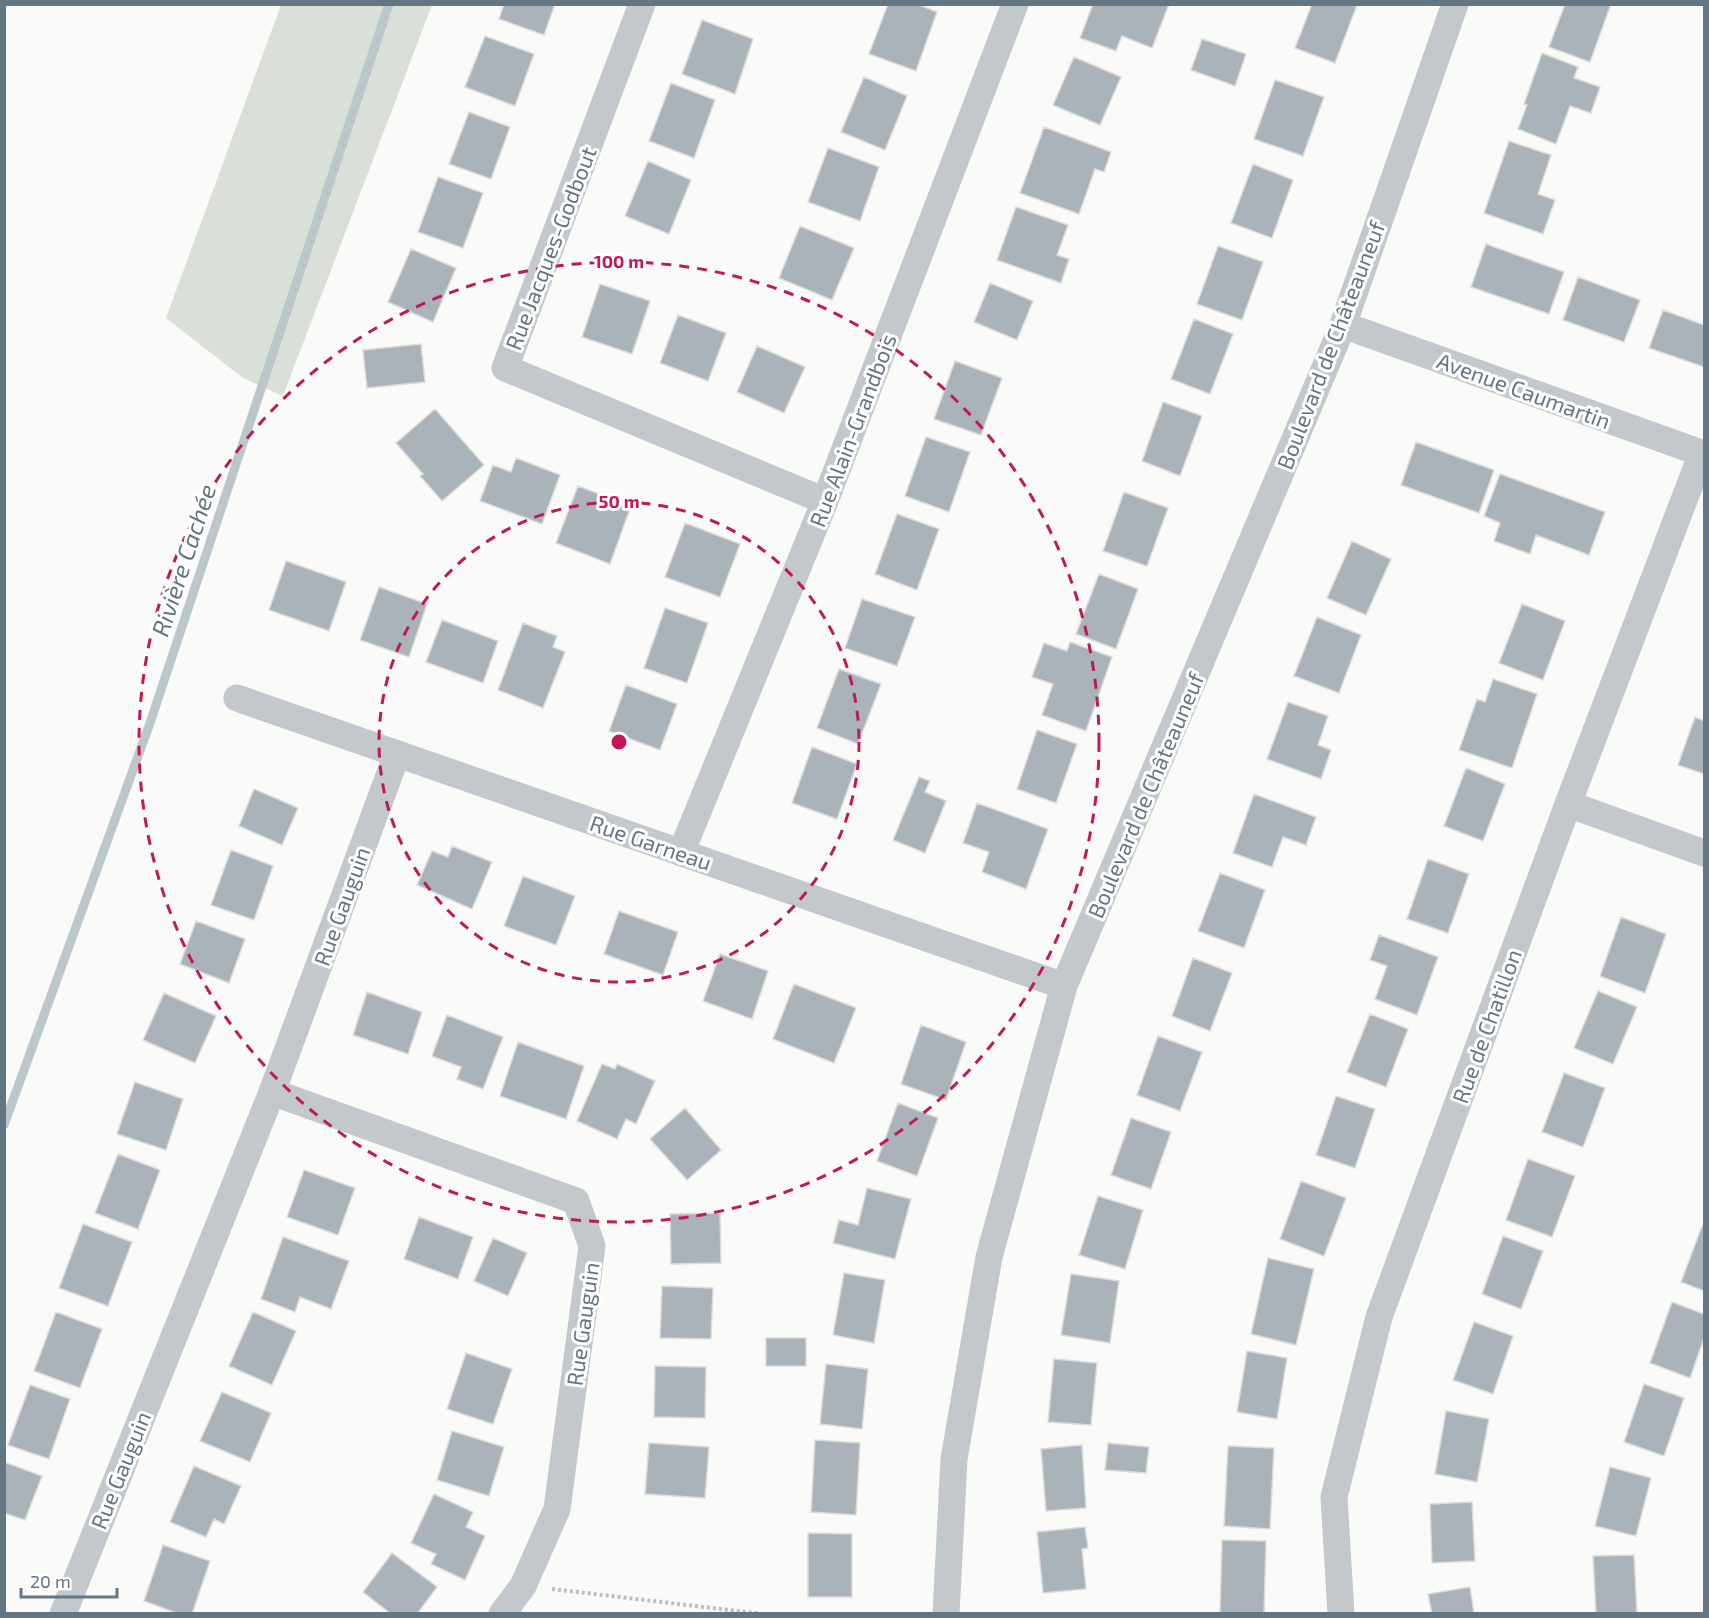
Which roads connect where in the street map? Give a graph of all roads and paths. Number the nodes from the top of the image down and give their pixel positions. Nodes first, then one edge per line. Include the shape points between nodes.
1 (642, 4) edge
2 (1015, 4) edge
3 (1455, 4) edge
4 (1343, 325) junction
5 (1703, 454) edge
6 (825, 501) junction
7 (237, 698) dead end
8 (398, 754) junction
9 (1568, 804) junction
10 (681, 853) junction
11 (1704, 853) edge
12 (1065, 986) junction
13 (272, 1092) junction
14 (523, 1586) junction
15 (63, 1614) edge
16 (502, 1614) edge
17 (763, 1614) edge
18 (946, 1614) edge
19 (1341, 1614) edge

1 - 6 street, Rue Jacques-Godbout via 505,368
2 - 6 street, Rue Alain-Grandbois
3 - 4 street, Boulevard de Châteauneuf
4 - 5 street, Avenue Caumartin
4 - 12 street, Boulevard de Châteauneuf
5 - 9 street, Rue de Chatillon
6 - 10 street, Rue Alain-Grandbois
7 - 8 street, Rue Garneau
8 - 10 street, Rue Garneau
8 - 13 street, Rue Gauguin
9 - 11 street
9 - 19 street, Rue de Chatillon via 1379,1317 1334,1497
10 - 12 street, Rue Garneau
12 - 18 street, Boulevard de Châteauneuf via 989,1257 954,1460
13 - 14 street, Rue Gauguin via 576,1201 592,1246 557,1509
13 - 15 street, Rue Gauguin
14 - 16 street, Rue Gauguin
14 - 17 path

